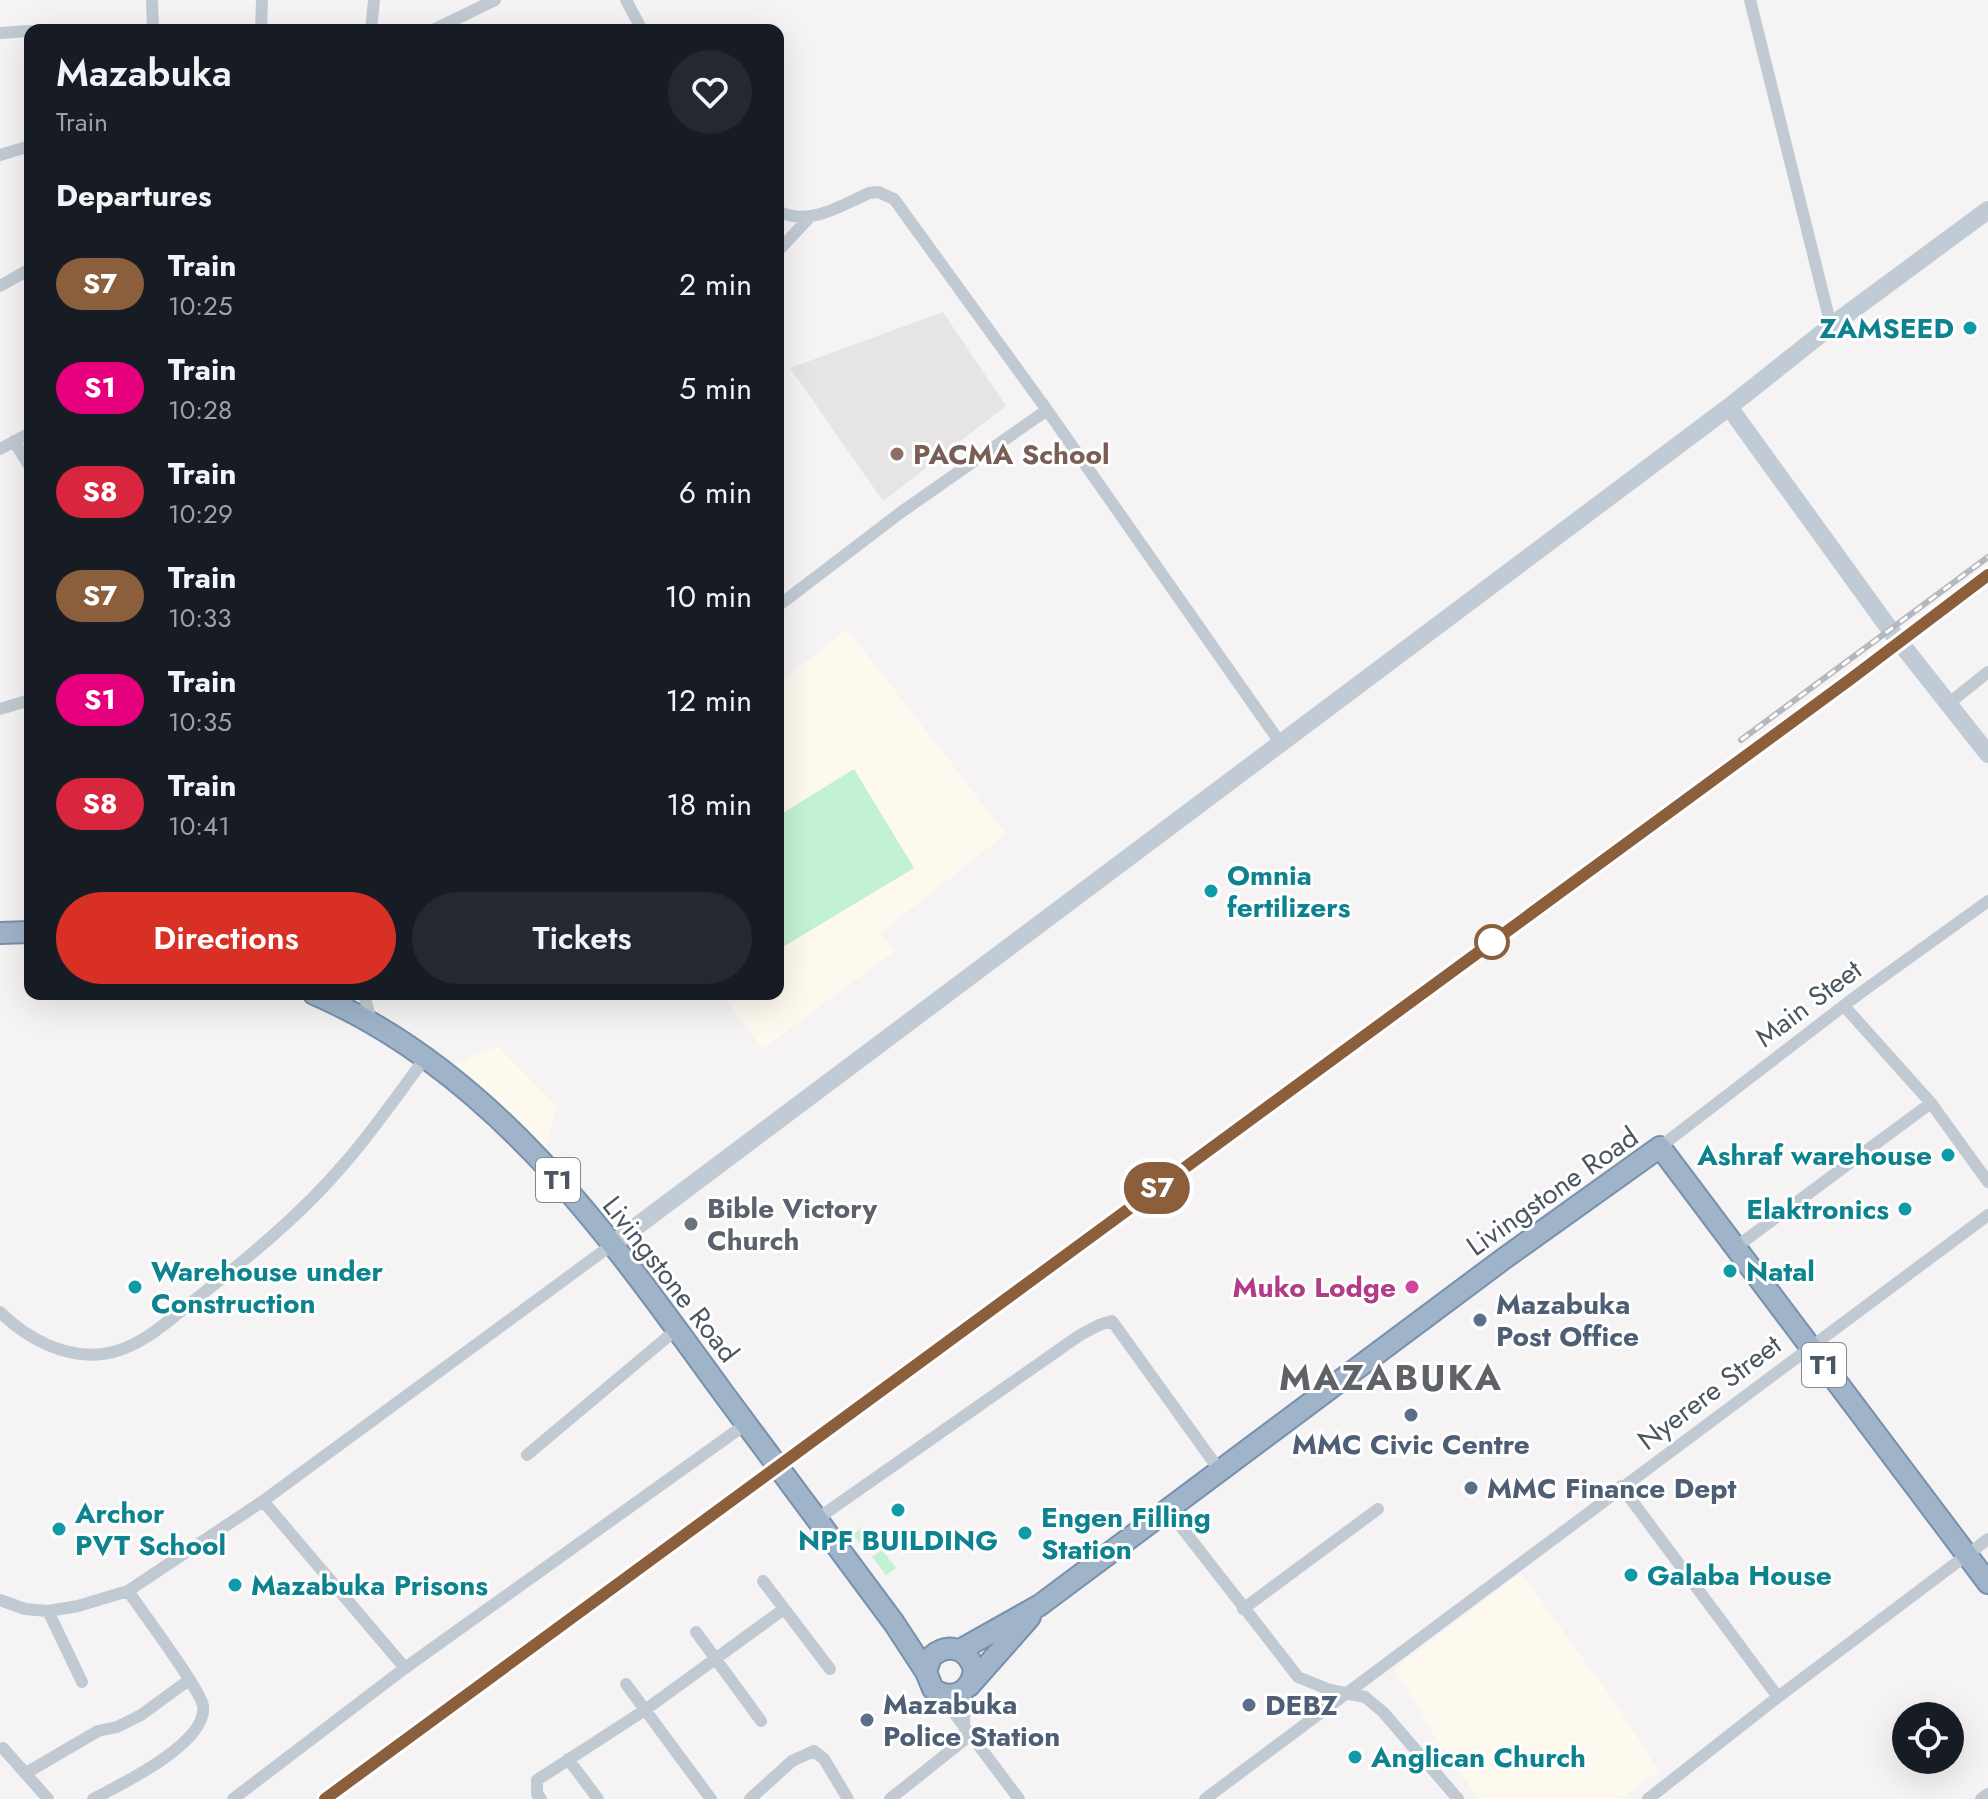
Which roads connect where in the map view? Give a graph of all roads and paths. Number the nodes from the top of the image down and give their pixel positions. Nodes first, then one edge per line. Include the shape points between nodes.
1 (152, 0) edge
2 (262, 0) edge
3 (374, 0) edge
4 (495, 0) edge
5 (626, 0) edge
6 (1750, 0) edge
7 (153, 24) edge
8 (261, 24) edge
9 (372, 24) edge
10 (445, 24) edge
11 (639, 24) edge
12 (24, 31) edge
13 (0, 33) edge
14 (24, 148) edge
15 (0, 155) edge
16 (1988, 210) edge
17 (784, 214) edge
18 (809, 218) junction
19 (784, 245) edge
20 (24, 272) edge
21 (0, 286) edge
22 (1831, 326) junction
23 (1729, 407) junction
24 (1047, 410) junction
25 (24, 436) edge
26 (14, 441) junction
27 (0, 449) edge
28 (24, 457) edge
29 (784, 601) edge
30 (1988, 672) edge
31 (24, 702) edge
32 (1948, 704) junction
33 (0, 709) edge
34 (1281, 744) junction
35 (1988, 754) edge
36 (1988, 901) edge
37 (24, 932) edge
38 (0, 933) edge
39 (329, 1000) edge
40 (366, 1000) edge
41 (1844, 1006) junction
42 (372, 1025) junction
43 (425, 1058) junction
44 (1931, 1103) junction
45 (1660, 1147) junction
46 (1988, 1182) edge
47 (1988, 1215) edge
48 (613, 1244) junction
49 (1736, 1247) junction
50 (0, 1312) edge
51 (677, 1329) junction
52 (1811, 1346) junction
53 (746, 1424) junction
54 (527, 1455) dead end
55 (1220, 1471) junction
56 (1621, 1486) junction
57 (263, 1501) junction
58 (1378, 1509) dead end
59 (1168, 1510) junction
60 (817, 1519) junction
61 (1988, 1539) edge
62 (1968, 1555) junction
63 (763, 1581) dead end
64 (1988, 1583) edge
65 (128, 1591) junction
66 (0, 1600) edge
67 (1040, 1605) junction
68 (784, 1609) junction
69 (1243, 1609) junction
70 (48, 1611) junction
71 (894, 1623) junction
72 (696, 1632) dead end
73 (960, 1650) junction
74 (937, 1652) junction
75 (714, 1659) junction
76 (405, 1668) junction
77 (830, 1669) dead end
78 (926, 1672) junction
79 (189, 1680) junction
80 (82, 1682) dead end
81 (626, 1684) dead end
82 (967, 1688) junction
83 (938, 1693) junction
84 (1345, 1694) junction
85 (1778, 1697) junction
86 (645, 1710) junction
87 (761, 1721) dead end
88 (967, 1732) junction
89 (1, 1747) edge
90 (568, 1759) junction
91 (26, 1773) junction
92 (1988, 1794) edge
93 (756, 1797) edge
94 (48, 1799) edge
95 (93, 1799) edge
96 (233, 1799) edge
97 (541, 1799) edge
98 (598, 1799) edge
99 (711, 1799) edge
100 (848, 1799) edge
101 (890, 1799) edge
102 (1019, 1799) edge
103 (1205, 1799) edge
104 (1458, 1799) edge
105 (1648, 1799) edge
106 (1981, 1799) edge

1 - 7 street
2 - 8 street
3 - 9 street
4 - 10 street
5 - 11 street
6 - 22 street
12 - 13 street
14 - 15 street
16 - 22 main road
17 - 18 street
18 - 19 street
18 - 24 street via 869,193 894,199
20 - 21 street
22 - 23 main road
23 - 32 main road
23 - 34 main road
24 - 29 street
24 - 34 street
25 - 26 street
26 - 27 street
26 - 28 street
30 - 32 street
31 - 33 street
32 - 35 main road
34 - 48 main road
36 - 41 street, Main Steet
37 - 38 highway
39 - 42 highway, Livingstone Road / T1
40 - 42 street
41 - 44 street
41 - 45 street, Main Steet
42 - 43 highway, Livingstone Road / T1
43 - 48 highway, Livingstone Road / T1 via 512,1130
43 - 50 street via 345,1164 302,1208 140,1341 104,1354 84,1354 38,1340
44 - 46 street
44 - 49 street
45 - 49 highway, Livingstone Road / T1
45 - 55 highway, Livingstone Road
47 - 52 street, Nyerere Street
48 - 51 highway, Livingstone Road / T1
48 - 57 street
49 - 52 highway, Livingstone Road / T1
51 - 53 highway, Livingstone Road / T1
51 - 54 street
52 - 56 street, Nyerere Street
52 - 62 highway, Livingstone Road / T1
53 - 60 highway, Livingstone Road / T1
53 - 76 street
55 - 59 highway, Livingstone Road
55 - 60 street via 1112,1321 1080,1335
56 - 84 street, Nyerere Street
56 - 85 street
57 - 65 street
57 - 76 street
58 - 69 street
59 - 67 highway, Livingstone Road
59 - 69 street
60 - 71 highway, Livingstone Road / T1
61 - 62 street
62 - 64 highway, Livingstone Road / T1
62 - 85 street
63 - 68 street
65 - 70 street
65 - 79 street
66 - 70 street
67 - 73 highway, Livingstone Road
67 - 82 highway, Livingstone Road
68 - 75 street
68 - 77 street
69 - 84 street via 1298,1677
70 - 80 street
71 - 74 highway, Livingstone Road / T1
71 - 78 highway, Livingstone Road / T1
72 - 75 street
73 - 74 highway, Livingstone Road
73 - 82 highway via 974,1670
74 - 78 highway
75 - 86 street
75 - 87 street
76 - 96 street
78 - 83 highway, Livingstone Road / T1
79 - 91 street via 141,1715 98,1731
79 - 95 street via 203,1705 190,1736 161,1762
81 - 86 street
82 - 83 highway
82 - 88 street
83 - 88 street
84 - 103 street, Nyerere Street
84 - 104 street via 1365,1697 1383,1712
85 - 105 street
86 - 90 street
86 - 99 street
88 - 101 street
88 - 102 street
89 - 91 street
90 - 97 street via 537,1780
90 - 98 street
91 - 94 street
92 - 106 street
93 - 100 street via 792,1761 814,1751

